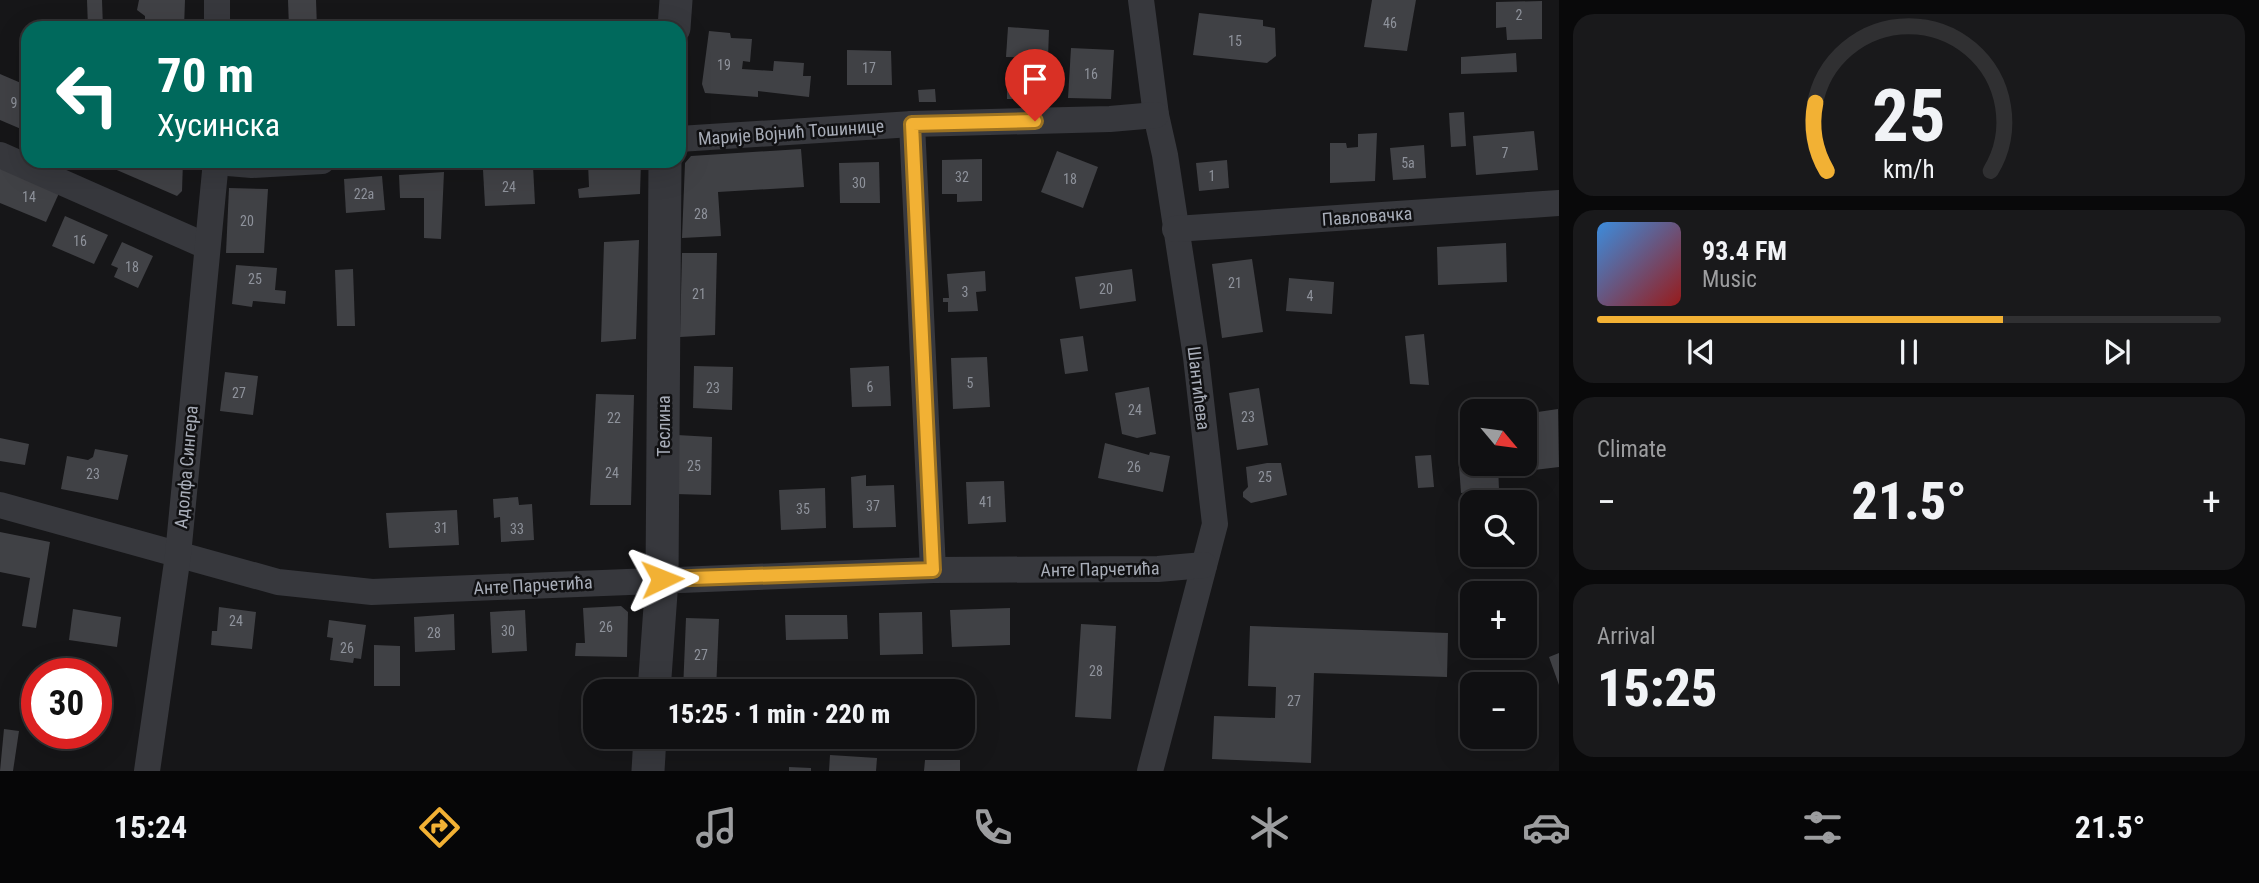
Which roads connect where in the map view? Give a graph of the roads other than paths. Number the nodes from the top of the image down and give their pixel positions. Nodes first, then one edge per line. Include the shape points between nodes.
1 (217, 0) edge
2 (676, 0) edge
3 (1141, 0) edge
4 (217, 21) edge
5 (674, 21) edge
6 (1156, 115) junction
7 (912, 124) junction
8 (686, 139) edge
9 (0, 155) edge
10 (21, 164) edge
11 (29, 168) edge
12 (215, 168) edge
13 (664, 168) edge
14 (1559, 203) edge
15 (1175, 229) junction
16 (206, 246) junction
17 (0, 505) edge
18 (178, 555) junction
19 (1204, 565) junction
20 (933, 570) junction
21 (662, 579) junction
22 (655, 679) edge
23 (649, 749) edge
24 (147, 771) edge
25 (648, 771) edge
26 (1150, 771) edge

1 - 4 street
2 - 5 street
3 - 6 street, Шантићева
6 - 7 street, Марије Војнић Тошинице
6 - 15 street, Шантићева
7 - 8 street, Марије Војнић Тошинице
7 - 20 street
9 - 10 street
11 - 16 street
12 - 16 street, Адолфа Сингера
13 - 21 street, Теслина
14 - 15 street, Павловачка
15 - 19 street, Шантићева via 1196,357 1215,524
16 - 18 street, Адолфа Сингера
17 - 18 street, Анте Парчетића
18 - 21 street, Анте Парчетића via 278,582 372,592
18 - 24 street, Адолфа Сингера
19 - 20 street, Анте Парчетића
19 - 26 street, Шантићева
20 - 21 street, Анте Парчетића
21 - 22 street, Теслина
23 - 25 street

